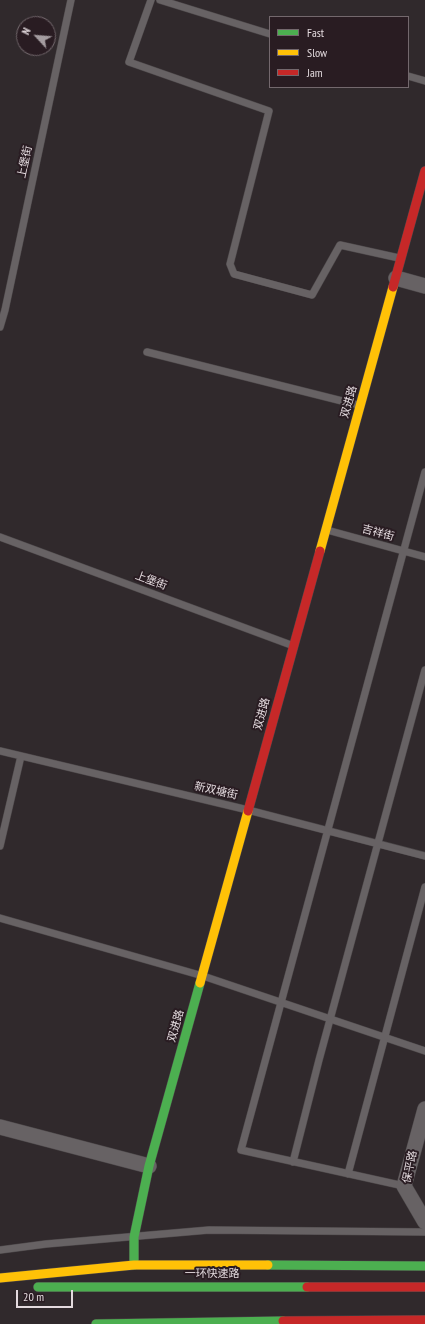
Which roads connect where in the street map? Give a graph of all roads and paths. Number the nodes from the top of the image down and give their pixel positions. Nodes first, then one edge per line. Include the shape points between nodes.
1 (71, 0) edge
2 (151, 0) edge
3 (160, 0) edge
4 (269, 34) edge
5 (409, 76) edge
6 (425, 81) edge
7 (425, 171) edge
8 (401, 259) junction
9 (396, 278) junction
10 (425, 286) edge
11 (0, 328) edge
12 (147, 352) dead end
13 (360, 406) junction
14 (425, 472) edge
15 (326, 530) junction
16 (0, 537) edge
17 (403, 551) junction
18 (425, 557) edge
19 (294, 646) junction
20 (425, 670) edge
21 (0, 751) edge
22 (21, 756) junction
23 (248, 810) junction
24 (327, 831) junction
25 (378, 844) junction
26 (0, 846) edge
27 (425, 856) edge
28 (425, 887) edge
29 (0, 918) edge
30 (203, 976) junction
31 (280, 1003) junction
32 (330, 1019) junction
33 (385, 1038) junction
34 (425, 1051) edge
35 (425, 1109) edge
36 (0, 1127) edge
37 (293, 1162) junction
38 (150, 1166) junction
39 (348, 1174) junction
40 (404, 1186) junction
41 (425, 1224) edge
42 (134, 1237) junction
43 (0, 1250) edge
44 (134, 1265) junction
45 (425, 1266) edge
46 (0, 1278) edge
47 (31, 1287) dead end
48 (425, 1287) edge
49 (425, 1320) edge
50 (96, 1324) edge

1 - 11 lane, 上堡街
2 - 8 lane via 128,62 269,111 230,264 234,274 312,295 340,245
3 - 4 lane
5 - 6 lane
7 - 8 main road, 双进路
8 - 9 main road, 双进路
9 - 10 street
9 - 13 main road, 双进路
12 - 13 lane
13 - 15 main road, 双进路
14 - 17 lane
15 - 17 lane, 吉祥街
15 - 19 main road, 双进路
16 - 19 lane, 上堡街
17 - 18 lane, 吉祥街
17 - 24 lane
19 - 23 main road, 双进路
20 - 25 lane
21 - 22 lane, 新双塘街
22 - 23 lane, 新双塘街
22 - 26 lane
23 - 24 lane, 新双塘街
23 - 30 main road, 双进路
24 - 25 lane, 新双塘街
24 - 31 lane
25 - 27 lane, 新双塘街
25 - 32 lane
28 - 33 lane
29 - 30 lane
30 - 31 lane
30 - 38 main road, 双进路
31 - 32 lane
31 - 37 lane via 241,1150
32 - 33 lane
32 - 37 lane
33 - 34 lane
33 - 39 lane
35 - 40 street, 保平路
36 - 38 street
37 - 39 lane
38 - 42 main road, 双进路
39 - 40 lane
40 - 41 street, 保平路
41 - 42 lane via 209,1230
42 - 43 lane
42 - 44 main road, 双进路
44 - 45 main road
44 - 46 main road
47 - 48 main road, 一环快速路
49 - 50 main road

